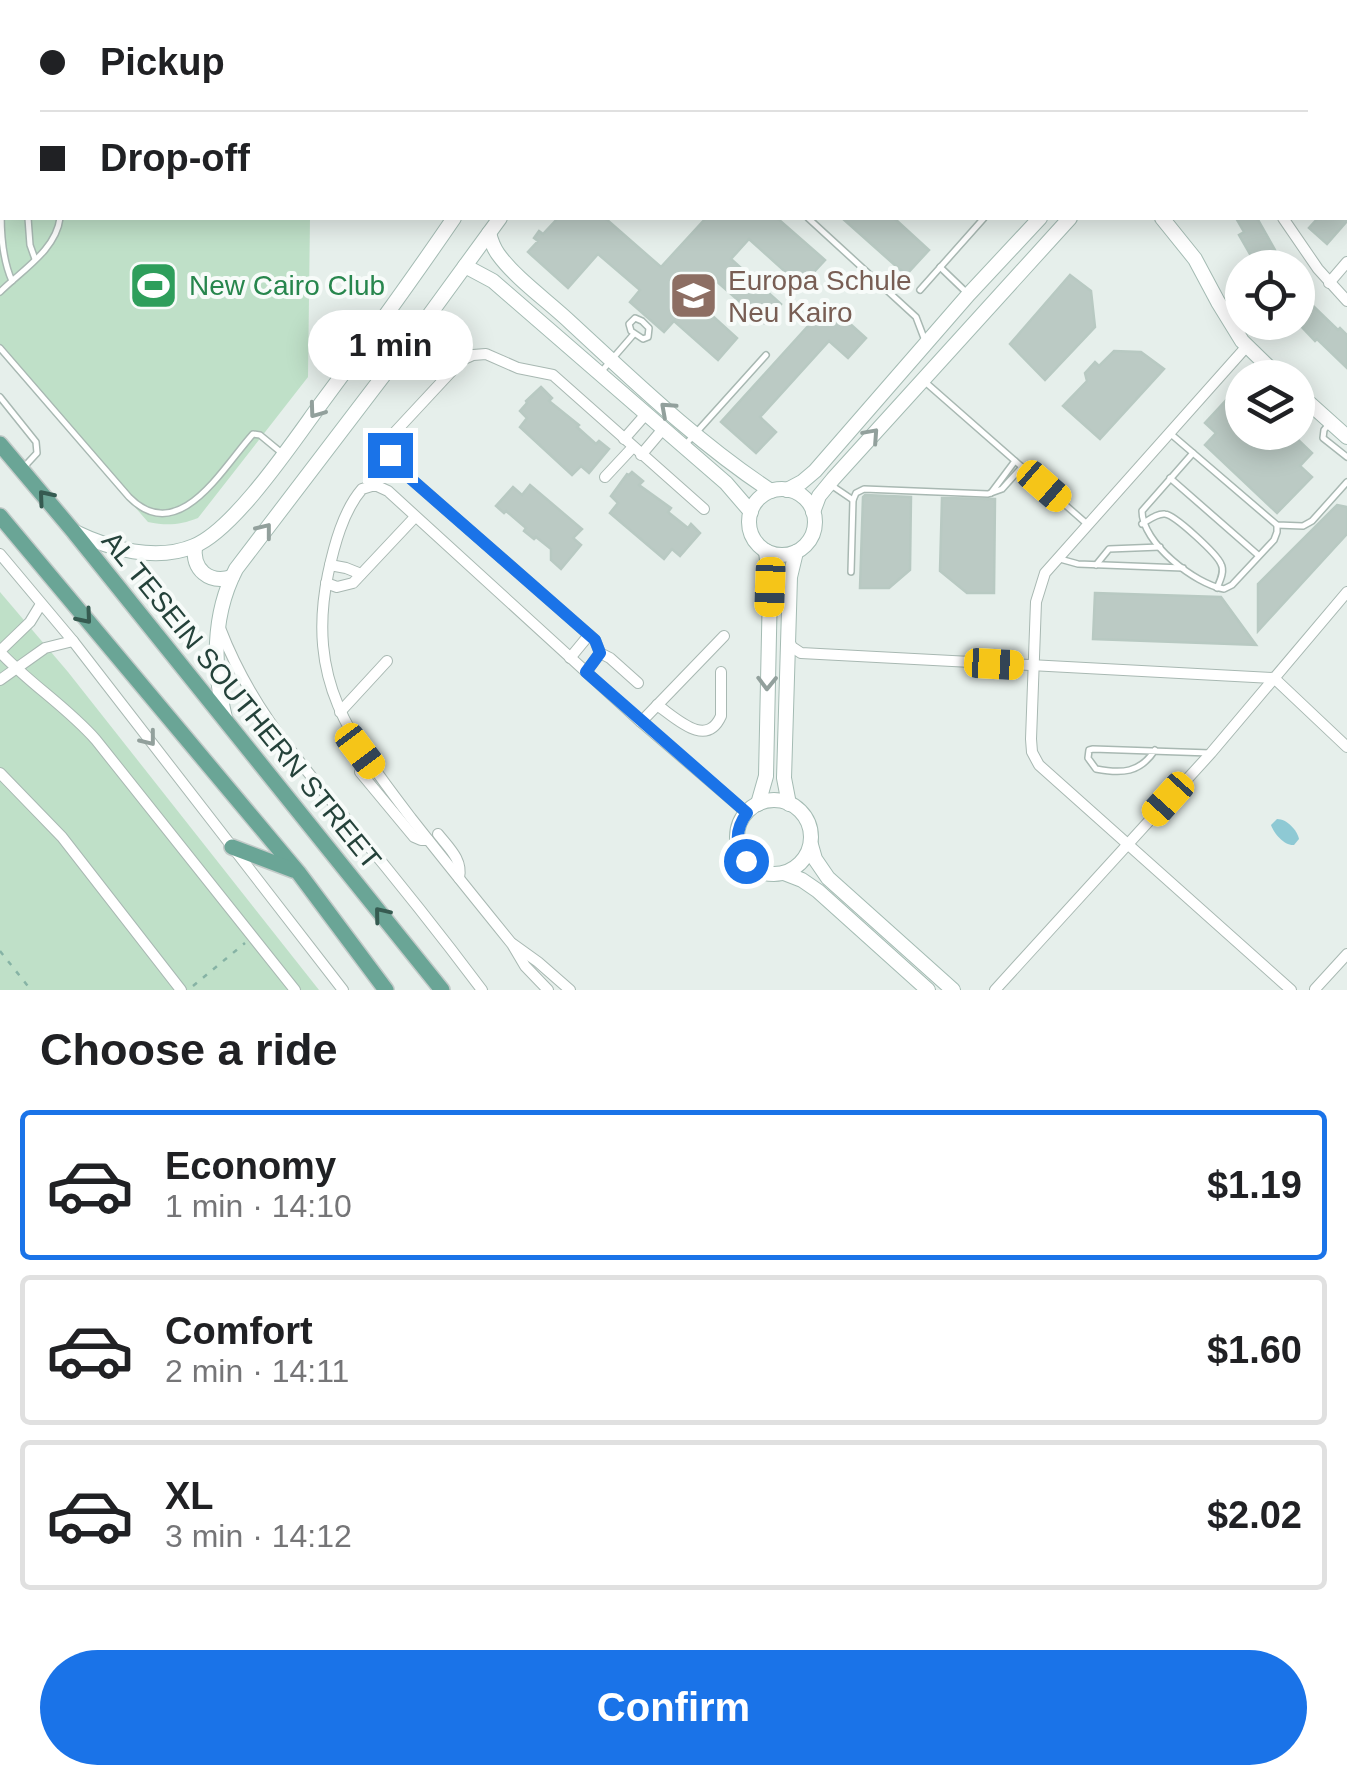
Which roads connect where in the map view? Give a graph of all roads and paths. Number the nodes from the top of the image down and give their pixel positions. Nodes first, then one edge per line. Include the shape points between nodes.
1 (2, 220) edge
2 (28, 220) edge
3 (60, 220) edge
4 (453, 220) edge
5 (499, 220) edge
6 (810, 220) edge
7 (982, 220) edge
8 (1038, 220) edge
9 (1068, 220) edge
10 (1284, 220) edge
11 (1163, 221) edge
12 (489, 233) junction
13 (35, 259) junction
14 (1347, 262) edge
15 (465, 266) junction
16 (940, 268) junction
17 (12, 281) junction
18 (1329, 283) junction
19 (535, 290) junction
20 (920, 290) dead end
21 (0, 292) edge
22 (968, 294) junction
23 (1347, 300) edge
24 (521, 306) junction
25 (565, 317) junction
26 (916, 317) junction
27 (934, 322) junction
28 (552, 333) junction
29 (634, 334) junction
30 (924, 346) junction
31 (1247, 346) junction
32 (0, 348) edge
33 (766, 355) dead end
34 (612, 360) junction
35 (1261, 360) edge
36 (600, 374) junction
37 (922, 379) junction
38 (0, 397) edge
39 (1315, 408) edge
40 (646, 414) junction
41 (1331, 422) junction
42 (663, 430) junction
43 (1169, 432) junction
44 (695, 434) junction
45 (1347, 436) edge
46 (0, 444) edge
47 (633, 447) junction
48 (684, 447) junction
49 (1193, 453) junction
50 (283, 455) junction
51 (1347, 458) edge
52 (1015, 461) junction
53 (1022, 467) junction
54 (22, 469) junction
55 (605, 477) dead end
56 (1170, 478) junction
57 (1347, 482) edge
58 (829, 483) junction
59 (787, 490) junction
60 (770, 492) junction
61 (991, 493) junction
62 (854, 500) junction
63 (704, 509) dead end
64 (751, 512) junction
65 (813, 512) junction
66 (0, 516) edge
67 (416, 517) junction
68 (1087, 524) junction
69 (1142, 524) junction
70 (1277, 525) junction
71 (74, 532) junction
72 (196, 546) junction
73 (1160, 547) junction
74 (766, 551) junction
75 (796, 552) junction
76 (0, 554) edge
77 (1258, 556) junction
78 (1057, 558) junction
79 (330, 565) junction
80 (1096, 565) junction
81 (1182, 568) junction
82 (851, 572) dead end
83 (361, 574) junction
84 (232, 577) junction
85 (326, 583) junction
86 (1217, 588) junction
87 (1347, 592) edge
88 (41, 604) junction
89 (219, 626) junction
90 (589, 634) junction
91 (724, 636) dead end
92 (73, 641) junction
93 (788, 643) junction
94 (768, 648) junction
95 (0, 652) edge
96 (600, 653) junction
97 (570, 658) junction
98 (387, 661) dead end
99 (1033, 666) junction
100 (14, 668) junction
101 (586, 672) junction
102 (720, 672) dead end
103 (1274, 678) junction
104 (0, 680) edge
105 (638, 683) dead end
106 (657, 706) junction
107 (340, 712) junction
108 (226, 719) junction
109 (641, 722) junction
110 (1347, 747) edge
111 (1156, 750) junction
112 (1210, 752) junction
113 (360, 772) dead end
114 (0, 773) edge
115 (789, 804) junction
116 (752, 809) junction
117 (433, 837) junction
118 (810, 845) junction
119 (1126, 845) junction
120 (232, 846) junction
121 (298, 872) junction
122 (784, 873) junction
123 (254, 936) junction
124 (512, 944) junction
125 (0, 951) edge
126 (1347, 954) edge
127 (30, 990) edge
128 (185, 990) edge
129 (295, 990) edge
130 (343, 990) edge
131 (386, 990) edge
132 (442, 990) edge
133 (482, 990) edge
134 (548, 990) edge
135 (570, 990) edge
136 (928, 990) edge
137 (953, 990) edge
138 (995, 990) edge
139 (1291, 990) edge
140 (1315, 990) edge

1 - 17 lane via 4,264
2 - 13 lane
3 - 13 lane via 55,238
4 -> 50 street
5 - 12 street
6 - 26 lane
7 - 16 lane
8 - 22 street
9 - 37 street
10 - 18 street
11 - 31 street via 1195,259
12 - 15 street
12 - 19 street via 502,258
13 - 17 lane
14 - 18 street
15 - 24 street
84 -> 15 street
16 - 20 lane
16 - 22 lane
17 - 21 lane
18 - 23 street
19 - 24 street
19 - 25 street
22 - 27 street
24 - 28 street
25 - 28 street
25 - 34 street
26 - 27 lane
26 - 30 lane
27 - 30 street
28 - 36 street
29 - 29 lane via 646,339 650,331 635,318 629,324
29 - 34 lane
30 - 59 street via 815,471
31 - 35 street
31 - 43 street
32 - 50 lane via 129,497 150,511 188,507 253,434
33 - 44 lane
34 - 36 lane
44 -> 34 street
36 - 40 street
37 - 52 lane
58 -> 37 street
38 - 54 lane via 36,442 37,453
39 - 41 street
40 - 42 street
40 - 47 street
41 - 45 street
41 - 51 lane via 1323,438
42 - 47 street
42 - 48 street
43 - 49 lane
43 - 68 street
44 - 48 lane
44 - 60 street
46 - 54 main road, AL TESEIN SOUTHERN STREET
47 - 55 street
47 - 63 street
47 - 90 street via 553,375 480,354 457,364 390,441 394,464
48 - 64 street
49 - 56 lane
49 - 70 lane
50 - 72 street via 226,524
52 - 53 lane
52 - 61 lane
53 - 61 lane
53 - 68 lane
71 -> 54 main road, AL TESEIN SOUTHERN STREET
56 - 69 lane via 1142,511
56 - 77 lane
57 - 70 lane via 1312,521
58 - 62 lane
58 - 65 street
59 - 60 street
59 - 65 street
60 - 64 street
61 - 62 lane via 864,489
62 - 82 lane
64 - 74 street via 753,538
65 - 75 street via 812,535
66 -> 121 main road
67 - 79 street via 380,486 362,489
67 - 83 street
67 - 97 street
68 - 78 street
69 - 73 lane
69 - 86 lane via 1168,514 1185,527 1221,562
70 - 77 lane via 1274,540
71 - 72 street via 138,552
71 - 108 main road, AL TESEIN SOUTHERN STREET
72 - 84 street via 201,572 219,580
73 - 80 lane via 1109,550
73 - 81 lane
74 - 75 street
74 - 94 street
75 - 93 street
76 - 88 street
77 - 86 lane via 1232,585
78 - 80 lane
78 - 99 street via 1038,591
79 - 83 street
79 - 85 street
80 - 81 lane
81 - 86 lane
83 - 85 street via 342,587
84 - 89 street
85 - 107 street via 324,654
87 - 103 street
88 - 92 street
88 - 95 street
89 - 108 street via 218,682
89 - 133 street via 276,732
90 - 96 street
90 - 97 street
91 - 106 street
92 - 100 street via 45,648
92 -> 120 street
93 - 94 street
93 - 99 street via 801,652
93 - 115 street
94 -> 116 street via 766,776
95 - 100 street
96 - 101 street
96 - 105 street
97 - 101 street
98 - 107 street
99 - 103 street
99 - 119 street via 1032,752 1039,766
100 - 104 street
100 - 123 street via 84,726
101 - 109 street
102 - 106 street via 721,716 712,730 695,730
103 - 110 street
103 - 112 street
106 - 109 street
107 - 117 street via 360,751
132 -> 108 main road, AL TESEIN SOUTHERN STREET
109 - 116 street
111 - 111 lane via 1136,769 1096,769 1088,758 1093,749
111 - 112 lane
112 - 119 street
113 - 117 street via 414,836
114 - 128 street via 62,837
115 - 116 street
115 - 118 street via 807,820
116 - 122 street via 738,833 742,854 759,871
117 - 124 street
118 - 122 street via 798,866
118 - 137 street via 828,878
119 - 138 street
119 - 139 street
120 - 121 main road
120 - 130 street
121 - 131 main road
122 - 136 street via 818,892
123 - 128 path
123 - 129 street
124 - 134 street
124 - 135 street
125 - 127 path
126 - 140 street

